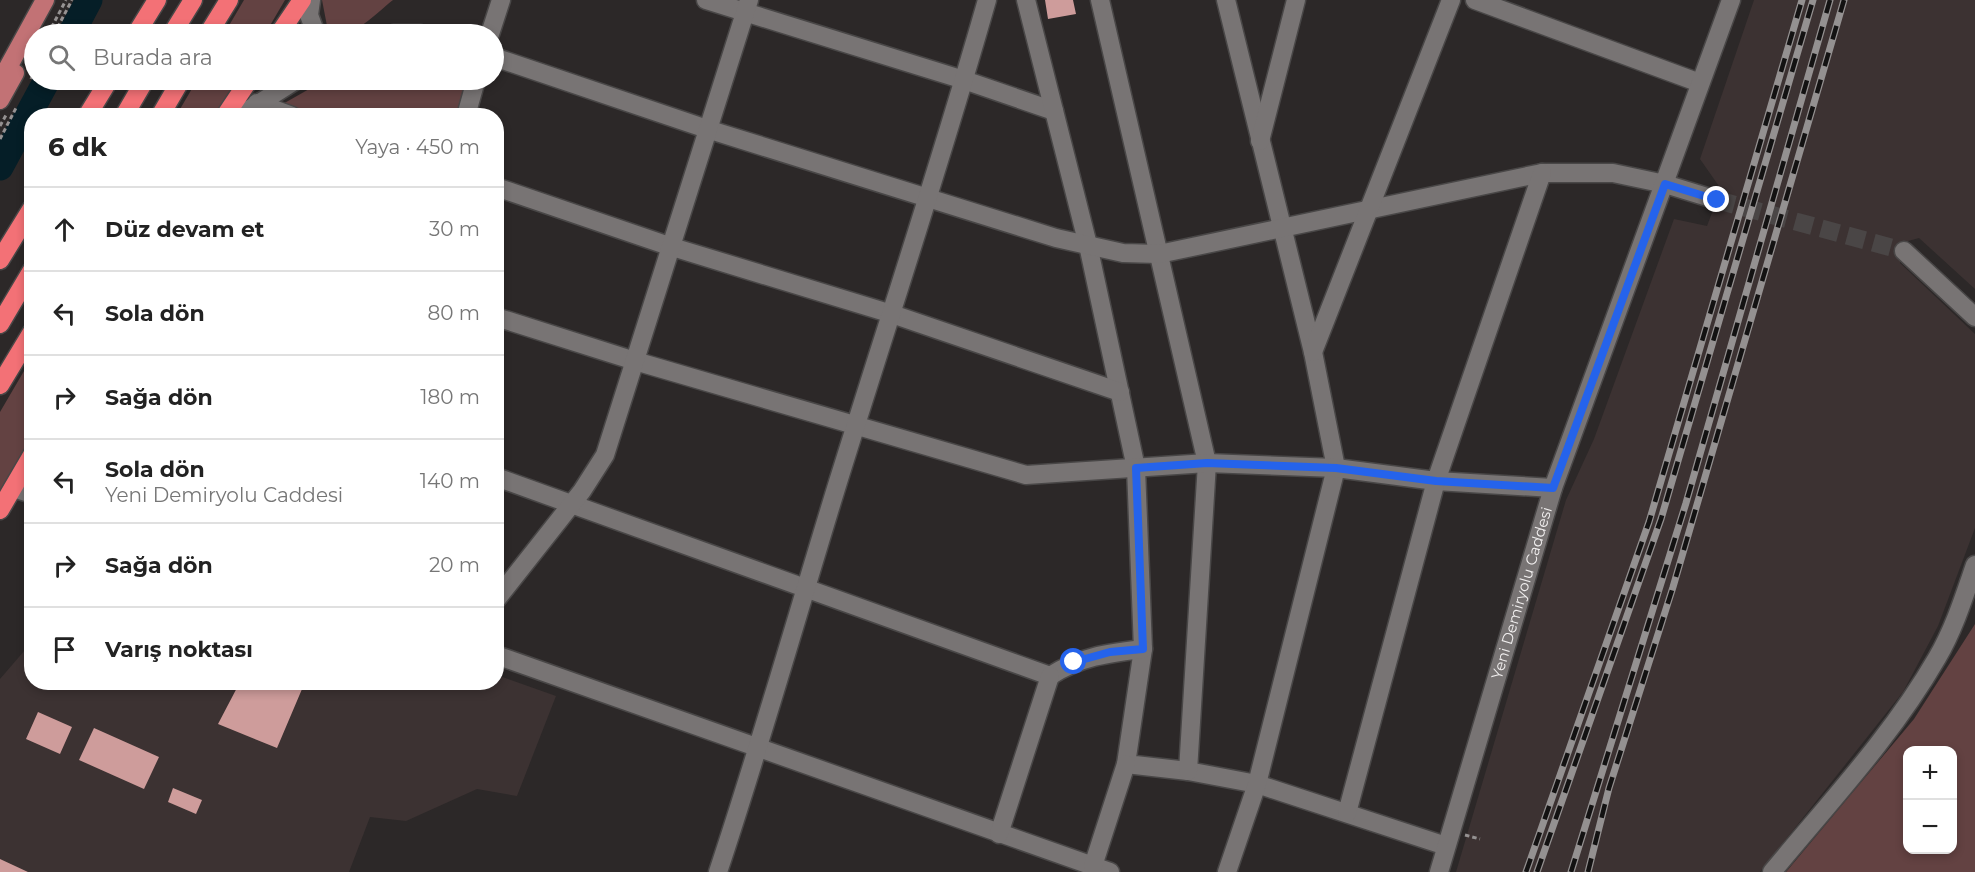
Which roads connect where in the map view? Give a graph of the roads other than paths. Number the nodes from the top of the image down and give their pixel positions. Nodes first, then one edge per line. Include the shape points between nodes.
1 (45, 0) edge
2 (55, 0) edge
3 (157, 0) edge
4 (193, 0) edge
5 (229, 0) edge
6 (302, 0) edge
7 (311, 0) edge
8 (501, 0) edge
9 (706, 0) edge
10 (987, 0) edge
11 (1026, 0) edge
12 (1100, 0) edge
13 (1226, 0) edge
14 (1296, 0) edge
15 (1451, 0) edge
16 (1475, 0) edge
17 (1731, 0) edge
18 (747, 6) edge
19 (32, 24) edge
20 (42, 24) edge
21 (142, 24) edge
22 (178, 24) edge
23 (214, 24) edge
24 (286, 24) edge
25 (312, 24) edge
26 (493, 24) edge
27 (24, 38) edge
28 (24, 56) edge
29 (504, 60) edge
30 (964, 80) junction
31 (0, 82) edge
32 (1700, 83) junction
33 (103, 90) edge
34 (139, 90) edge
35 (176, 90) edge
36 (242, 90) edge
37 (279, 90) edge
38 (473, 90) edge
39 (0, 100) edge
40 (257, 103) junction
41 (92, 108) edge
42 (129, 108) edge
43 (165, 108) edge
44 (230, 108) edge
45 (250, 108) edge
46 (270, 108) edge
47 (468, 108) edge
48 (1054, 111) junction
49 (707, 129) junction
50 (1259, 144) junction
51 (1542, 173) junction
52 (1665, 184) junction
53 (504, 191) edge
54 (926, 199) junction
55 (1717, 200) tunnel mouth
56 (1370, 211) junction
57 (24, 221) edge
58 (1281, 230) junction
59 (1088, 245) junction
60 (669, 246) junction
61 (1904, 251) tunnel mouth
62 (1159, 254) junction
63 (0, 260) edge
64 (24, 284) edge
65 (892, 314) junction
66 (1975, 317) edge
67 (504, 320) edge
68 (0, 324) edge
69 (24, 346) edge
70 (1313, 352) junction
71 (635, 362) junction
72 (0, 386) edge
73 (1120, 392) junction
74 (855, 427) junction
75 (1207, 463) junction
76 (1136, 468) junction
77 (1336, 468) junction
78 (24, 470) edge
79 (504, 480) edge
80 (1436, 481) junction
81 (14, 488) junction
82 (1553, 488) junction
83 (24, 491) edge
84 (570, 504) junction
85 (0, 510) edge
86 (1975, 565) edge
87 (806, 586) junction
88 (504, 590) edge
89 (1143, 649) junction
90 (504, 658) edge
91 (1050, 676) junction
92 (759, 750) junction
93 (1125, 764) junction
94 (1188, 771) junction
95 (1257, 784) junction
96 (1347, 813) junction
97 (999, 834) junction
98 (1446, 846) junction
99 (1093, 866) junction
100 (718, 872) edge
101 (1110, 872) edge
102 (1227, 872) edge
103 (1439, 872) edge
104 (1772, 872) edge

1 - 19 main road
2 - 20 main road
3 - 21 highway
4 - 22 highway
5 - 23 highway
6 - 24 highway
7 - 25 street
8 - 26 street
9 - 18 street
10 - 30 street
11 - 48 street
12 - 62 street
13 - 50 street
14 - 50 street
15 - 56 street
16 - 32 street
17 - 32 street, Yeni Demiryolu Caddesi
18 - 30 street
18 - 49 street
27 - 31 main road
28 - 39 main road
29 - 49 street
30 - 48 street
30 - 54 street
32 - 52 street, Yeni Demiryolu Caddesi
33 - 41 highway
34 - 42 highway
35 - 43 highway
36 - 44 highway
37 - 40 street
38 - 47 street
40 - 45 street
40 - 46 street
48 - 59 street
49 - 54 street
49 - 60 street
50 - 58 street
51 - 52 street via 1594,171
51 - 56 street
51 - 80 street
52 - 55 street
52 - 82 street, Yeni Demiryolu Caddesi
53 - 60 street
54 - 59 street
54 - 65 street
56 - 58 street
56 - 70 street
57 - 63 highway
58 - 62 street
58 - 70 street
59 - 62 street via 1123,253
59 - 73 street
60 - 65 street
60 - 71 street
61 - 66 street
62 - 75 street
64 - 68 highway
65 - 73 street
65 - 74 street
67 - 71 street
69 - 72 highway
70 - 77 street
71 - 74 street
71 - 84 street via 605,455 592,479
73 - 76 street
74 - 76 street via 1026,475
74 - 87 street
75 - 76 street
75 - 77 street
75 - 94 street
76 - 89 street
77 - 80 street
77 - 95 street
78 - 81 highway
79 - 84 street
80 - 82 street
80 - 96 street
81 - 83 street
81 - 85 highway
82 - 98 street, Yeni Demiryolu Caddesi
84 - 87 street
84 - 88 street
86 - 104 street via 1951,631 1906,709
87 - 91 street
87 - 92 street
89 - 91 street via 1090,656
89 - 93 street
90 - 92 street
91 - 97 street
92 - 97 street
92 - 100 street
93 - 94 street
93 - 99 street
94 - 95 street
95 - 96 street
95 - 102 street
96 - 98 street
97 - 99 street
98 - 103 street, Yeni Demiryolu Caddesi
99 - 101 street

